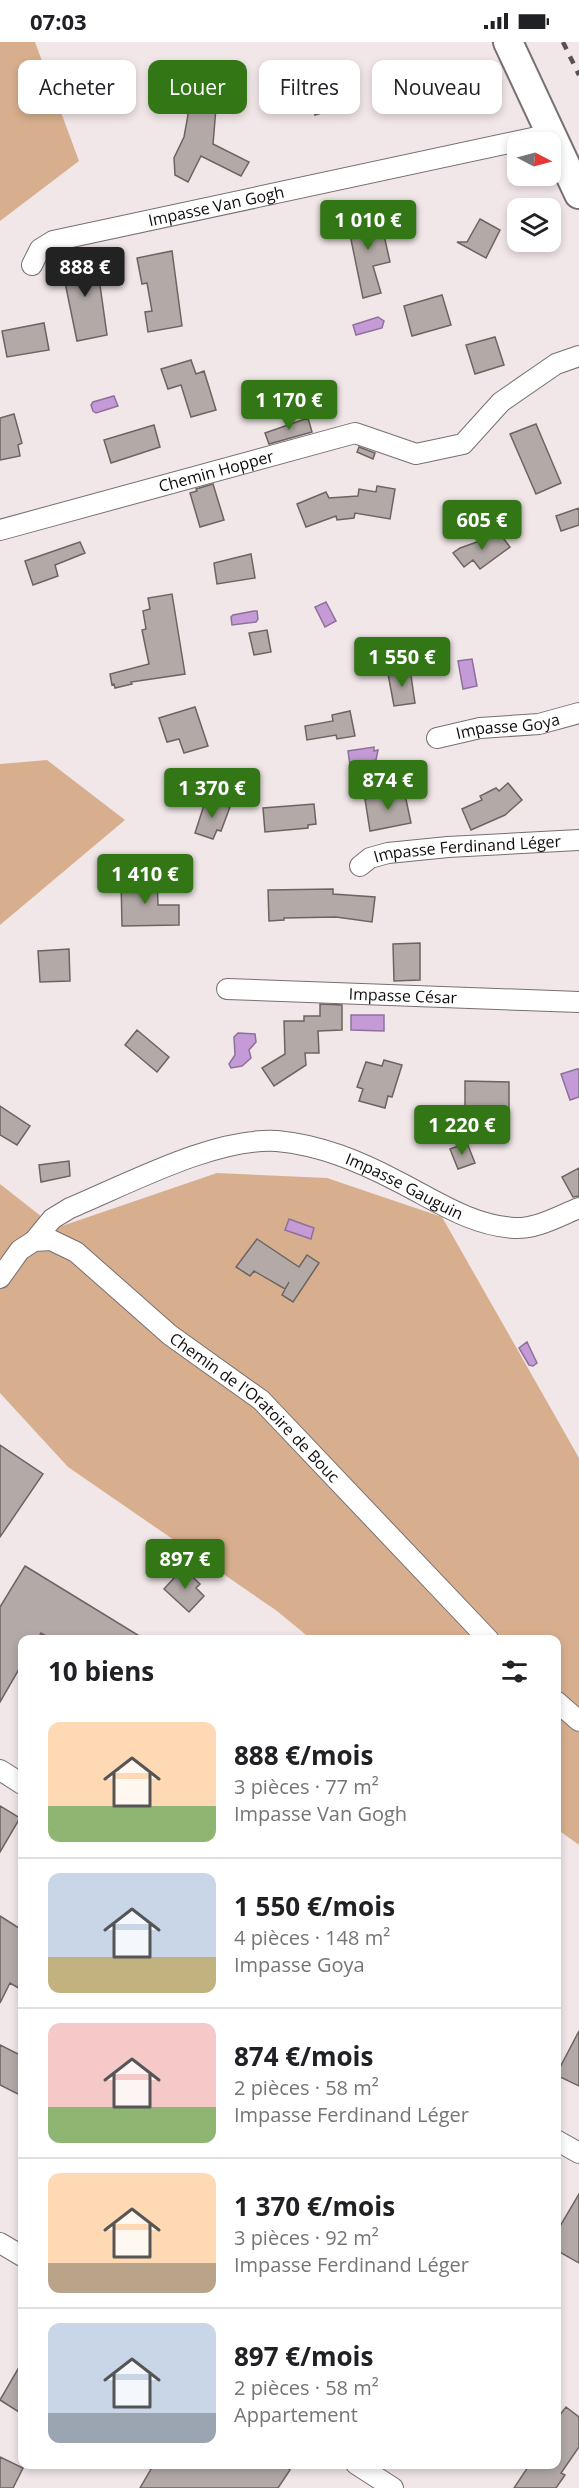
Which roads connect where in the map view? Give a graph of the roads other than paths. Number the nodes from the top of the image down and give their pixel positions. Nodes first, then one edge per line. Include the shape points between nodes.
1 (508, 42) edge
2 (550, 132) edge
3 (507, 149) edge
4 (561, 155) edge
5 (579, 194) edge
6 (32, 265) dead end
7 (579, 356) edge
8 (0, 530) edge
9 (579, 713) edge
10 (437, 738) dead end
11 (579, 840) edge
12 (360, 866) dead end
13 (227, 989) dead end
14 (579, 1002) edge
15 (579, 1208) edge
16 (34, 1241) junction
17 (0, 1278) edge
18 (484, 1635) edge
19 (561, 1705) edge
20 (579, 1721) edge
21 (0, 1770) edge
22 (18, 1781) edge
23 (561, 2143) edge
24 (579, 2153) edge
25 (0, 2243) edge
26 (18, 2254) edge
27 (364, 2469) edge
28 (393, 2488) edge

1 - 2 street
3 - 6 street, Impasse Van Gogh via 53,241 40,249
4 - 5 street
7 - 8 street, Chemin Hopper via 556,364 501,402 463,444 416,454 355,433
9 - 10 street, Impasse Goya via 539,724 480,728
11 - 12 street, Impasse Ferdinand Léger via 388,853 370,858
13 - 14 street, Impasse César
15 - 16 street, Impasse Gauguin via 539,1225 515,1228 472,1220 331,1151 274,1141 211,1149 70,1208 52,1219
16 - 17 street via 20,1250
16 - 18 street, Chemin de l'Oratoire de Bouc via 51,1240 76,1252 170,1335 261,1400
19 - 20 street
21 - 22 street
23 - 24 street
25 - 26 street
27 - 28 street

